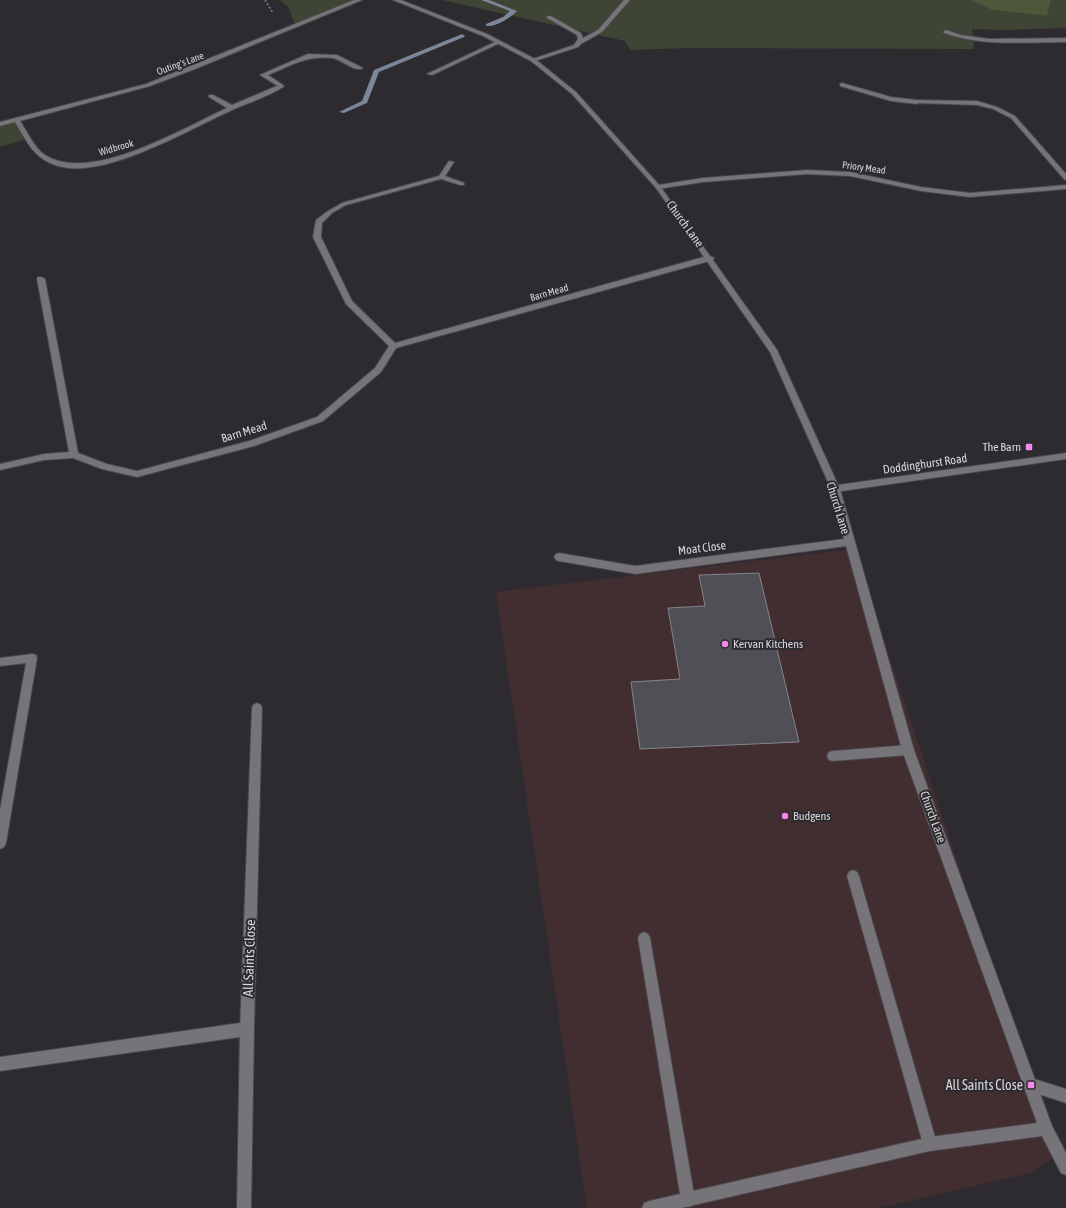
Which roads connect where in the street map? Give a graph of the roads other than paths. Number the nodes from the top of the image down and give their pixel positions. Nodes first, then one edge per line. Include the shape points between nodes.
1 (359, 0) edge
2 (396, 0) edge
3 (627, 0) edge
4 (549, 17) dead end
5 (946, 32) dead end
6 (1066, 40) edge
7 (499, 42) junction
8 (580, 42) junction
9 (533, 60) junction
10 (360, 68) dead end
11 (430, 74) dead end
12 (842, 85) dead end
13 (211, 96) dead end
14 (232, 108) junction
15 (18, 120) junction
16 (0, 124) edge
17 (451, 162) dead end
18 (441, 177) junction
19 (1066, 178) edge
20 (462, 184) dead end
21 (658, 187) junction
22 (1066, 187) edge
23 (710, 258) junction
24 (41, 279) dead end
25 (393, 346) junction
26 (74, 456) junction
27 (1066, 456) edge
28 (0, 467) edge
29 (835, 489) junction
30 (849, 542) junction
31 (559, 557) dead end
32 (0, 662) edge
33 (257, 708) dead end
34 (908, 750) junction
35 (833, 756) dead end
36 (0, 843) edge
37 (853, 876) dead end
38 (644, 938) dead end
39 (247, 1029) junction
40 (0, 1064) edge
41 (1031, 1085) junction
42 (1066, 1096) edge
43 (1046, 1129) junction
44 (930, 1144) junction
45 (1066, 1168) edge
46 (688, 1200) junction
47 (244, 1208) edge
48 (649, 1208) edge

1 - 15 street, Outing's Lane via 148,85
2 - 7 street, Church Lane
3 - 8 street via 600,30
4 - 8 street via 579,34 582,39
5 - 6 street via 988,41
7 - 9 street, Church Lane
7 - 11 street
8 - 9 street via 576,46
9 - 21 street, Church Lane via 574,93
10 - 14 street, Widbrook via 336,56 308,56 263,75 281,86
12 - 19 street via 891,99 977,103 995,108 1013,117
13 - 14 street
14 - 15 street, Widbrook via 136,153 82,166 60,164 42,157
15 - 16 street, Outing's Lane
17 - 18 street
18 - 20 street
18 - 25 street via 344,204 320,222 317,237 349,302
21 - 22 street, Priory Mead via 702,180 807,172 850,174 970,196
21 - 23 street, Church Lane
23 - 25 street, Barn Mead
23 - 29 street, Church Lane via 774,352
24 - 26 street
25 - 26 street, Barn Mead via 378,370 320,418 251,444 137,474 105,467
26 - 28 street, Barn Mead via 44,457
27 - 29 street, Doddinghurst Road
29 - 30 street, Church Lane
30 - 31 street, Moat Close via 635,570
30 - 34 street, Church Lane
32 - 36 street via 32,658
33 - 39 street, All Saints Close
34 - 35 street
34 - 41 street, Church Lane
37 - 44 street
38 - 46 street
39 - 40 street
39 - 47 street, All Saints Close
41 - 42 street
41 - 43 street, Church Lane
43 - 44 street
43 - 45 street, Church Lane
44 - 46 street
46 - 48 street

